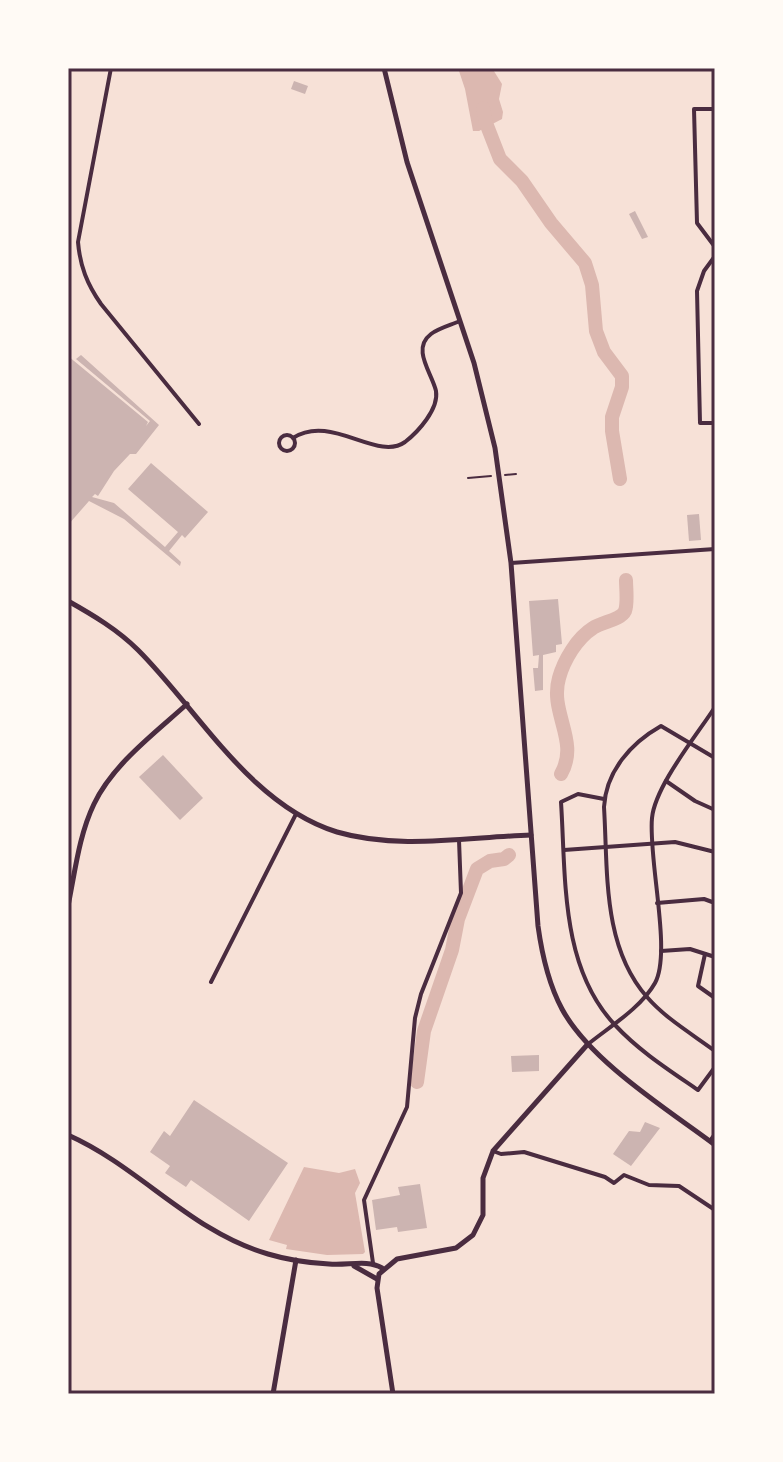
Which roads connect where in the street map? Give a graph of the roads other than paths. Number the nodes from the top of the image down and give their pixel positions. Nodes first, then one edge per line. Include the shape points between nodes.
1 (111, 68) edge
2 (384, 68) edge
3 (715, 109) edge
4 (715, 247) edge
5 (715, 256) edge
6 (460, 321) junction
7 (715, 423) edge
8 (199, 424) dead end
9 (293, 438) dead end
10 (715, 549) edge
11 (511, 563) junction
12 (68, 601) edge
13 (187, 704) junction
14 (715, 707) edge
15 (691, 744) junction
16 (715, 758) edge
17 (666, 781) junction
18 (604, 799) junction
19 (715, 810) edge
20 (296, 814) junction
21 (531, 835) junction
22 (459, 838) junction
23 (652, 842) junction
24 (606, 847) junction
25 (564, 850) junction
26 (715, 852) edge
27 (657, 903) junction
28 (715, 903) edge
29 (68, 906) edge
30 (661, 951) junction
31 (705, 954) junction
32 (715, 957) edge
33 (211, 982) dead end
34 (645, 995) junction
35 (715, 998) edge
36 (613, 1024) junction
37 (587, 1045) junction
38 (715, 1051) edge
39 (715, 1067) edge
40 (715, 1134) edge
41 (68, 1135) edge
42 (713, 1143) edge
43 (493, 1151) junction
44 (715, 1210) edge
45 (296, 1260) junction
46 (373, 1263) junction
47 (350, 1265) junction
48 (382, 1268) junction
49 (377, 1279) junction
50 (273, 1394) edge
51 (393, 1394) edge

1 - 8 street via 78,242 80,260 101,304
2 - 6 street via 407,162
3 - 4 street via 694,109 697,223
5 - 7 street via 697,291 700,423
6 - 9 street via 426,340 423,355 436,390 434,406 402,444 381,448 330,432
6 - 11 street via 495,448
10 - 11 street
11 - 21 street
12 - 13 street via 136,648
13 - 20 street via 258,784
13 - 29 street via 115,773 95,802
14 - 15 street
15 - 16 street
15 - 17 street
15 - 18 street via 664,726 647,734 627,751
17 - 19 street
17 - 23 street via 656,801
18 - 24 street
18 - 25 street via 578,794 561,802
20 - 22 street via 338,832 381,840
20 - 33 street
21 - 22 street
21 - 37 street via 543,959 562,1009
22 - 46 street via 461,893 421,994 407,1107 364,1200
23 - 24 street
23 - 26 street
23 - 27 street
24 - 25 street
24 - 34 street via 617,947
25 - 36 street via 576,956 591,992
27 - 28 street
27 - 30 street
30 - 31 street
30 - 34 street via 658,976
31 - 32 street
31 - 35 street via 698,986
34 - 36 street
34 - 38 street
36 - 37 street
36 - 39 street via 698,1090
37 - 42 street
37 - 43 street
40 - 42 street
41 - 45 street via 112,1158 212,1230 254,1250
43 - 44 street via 524,1152 614,1183 624,1175 649,1185 679,1186
43 - 48 street via 483,1178 483,1215 473,1235 456,1248 397,1259
45 - 47 street
45 - 50 street
46 - 47 street
46 - 48 street
47 - 49 street
48 - 49 street
49 - 51 street

